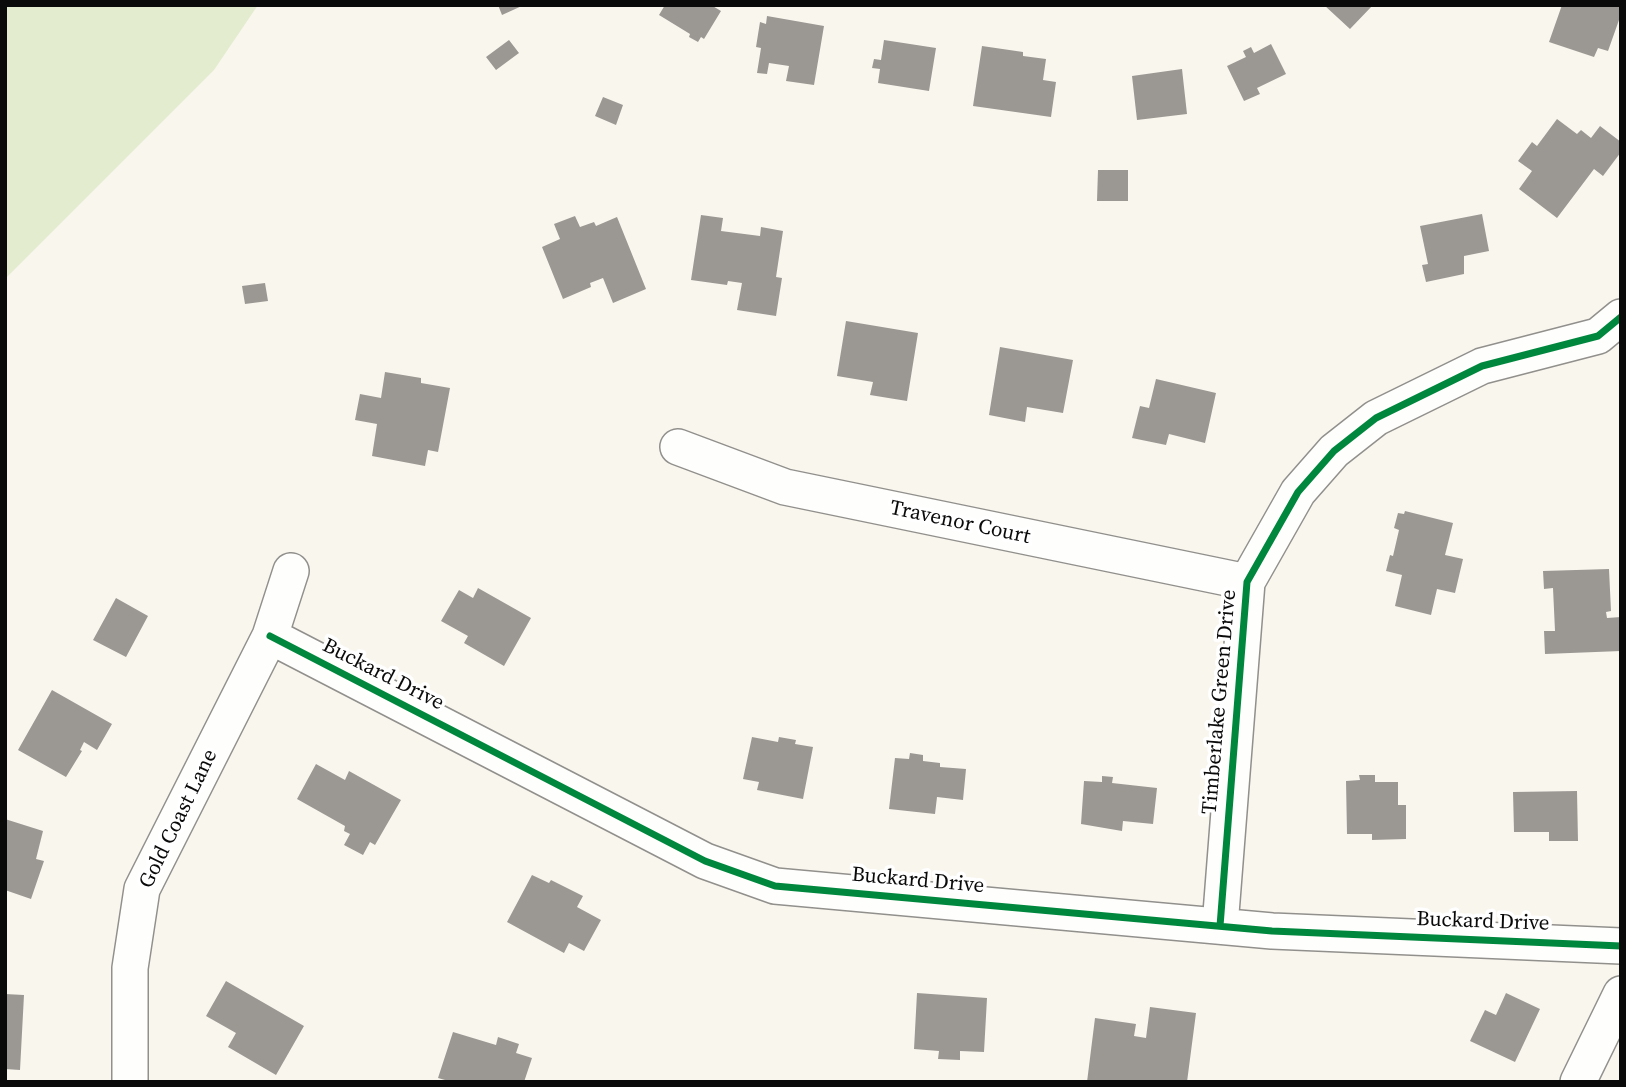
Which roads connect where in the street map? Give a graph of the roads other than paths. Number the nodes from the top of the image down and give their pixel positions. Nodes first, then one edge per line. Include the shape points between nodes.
1 (1621, 317) edge
2 (678, 447) dead end
3 (291, 571) dead end
4 (1247, 582) junction
5 (270, 636) junction
6 (1220, 926) junction
7 (1621, 946) edge
8 (1621, 994) edge
9 (130, 1082) edge
10 (1578, 1082) edge

1 - 4 street, Timberlake Green Drive via 1598,336 1482,366 1376,418 1334,451 1298,492
2 - 4 street, Travenor Court via 785,487
3 - 5 street, Gold Coast Lane
4 - 6 street, Timberlake Green Drive
5 - 6 street, Buckard Drive via 705,861 775,886
5 - 9 street, Gold Coast Lane via 142,889 130,968
6 - 7 street, Buckard Drive
8 - 10 street

